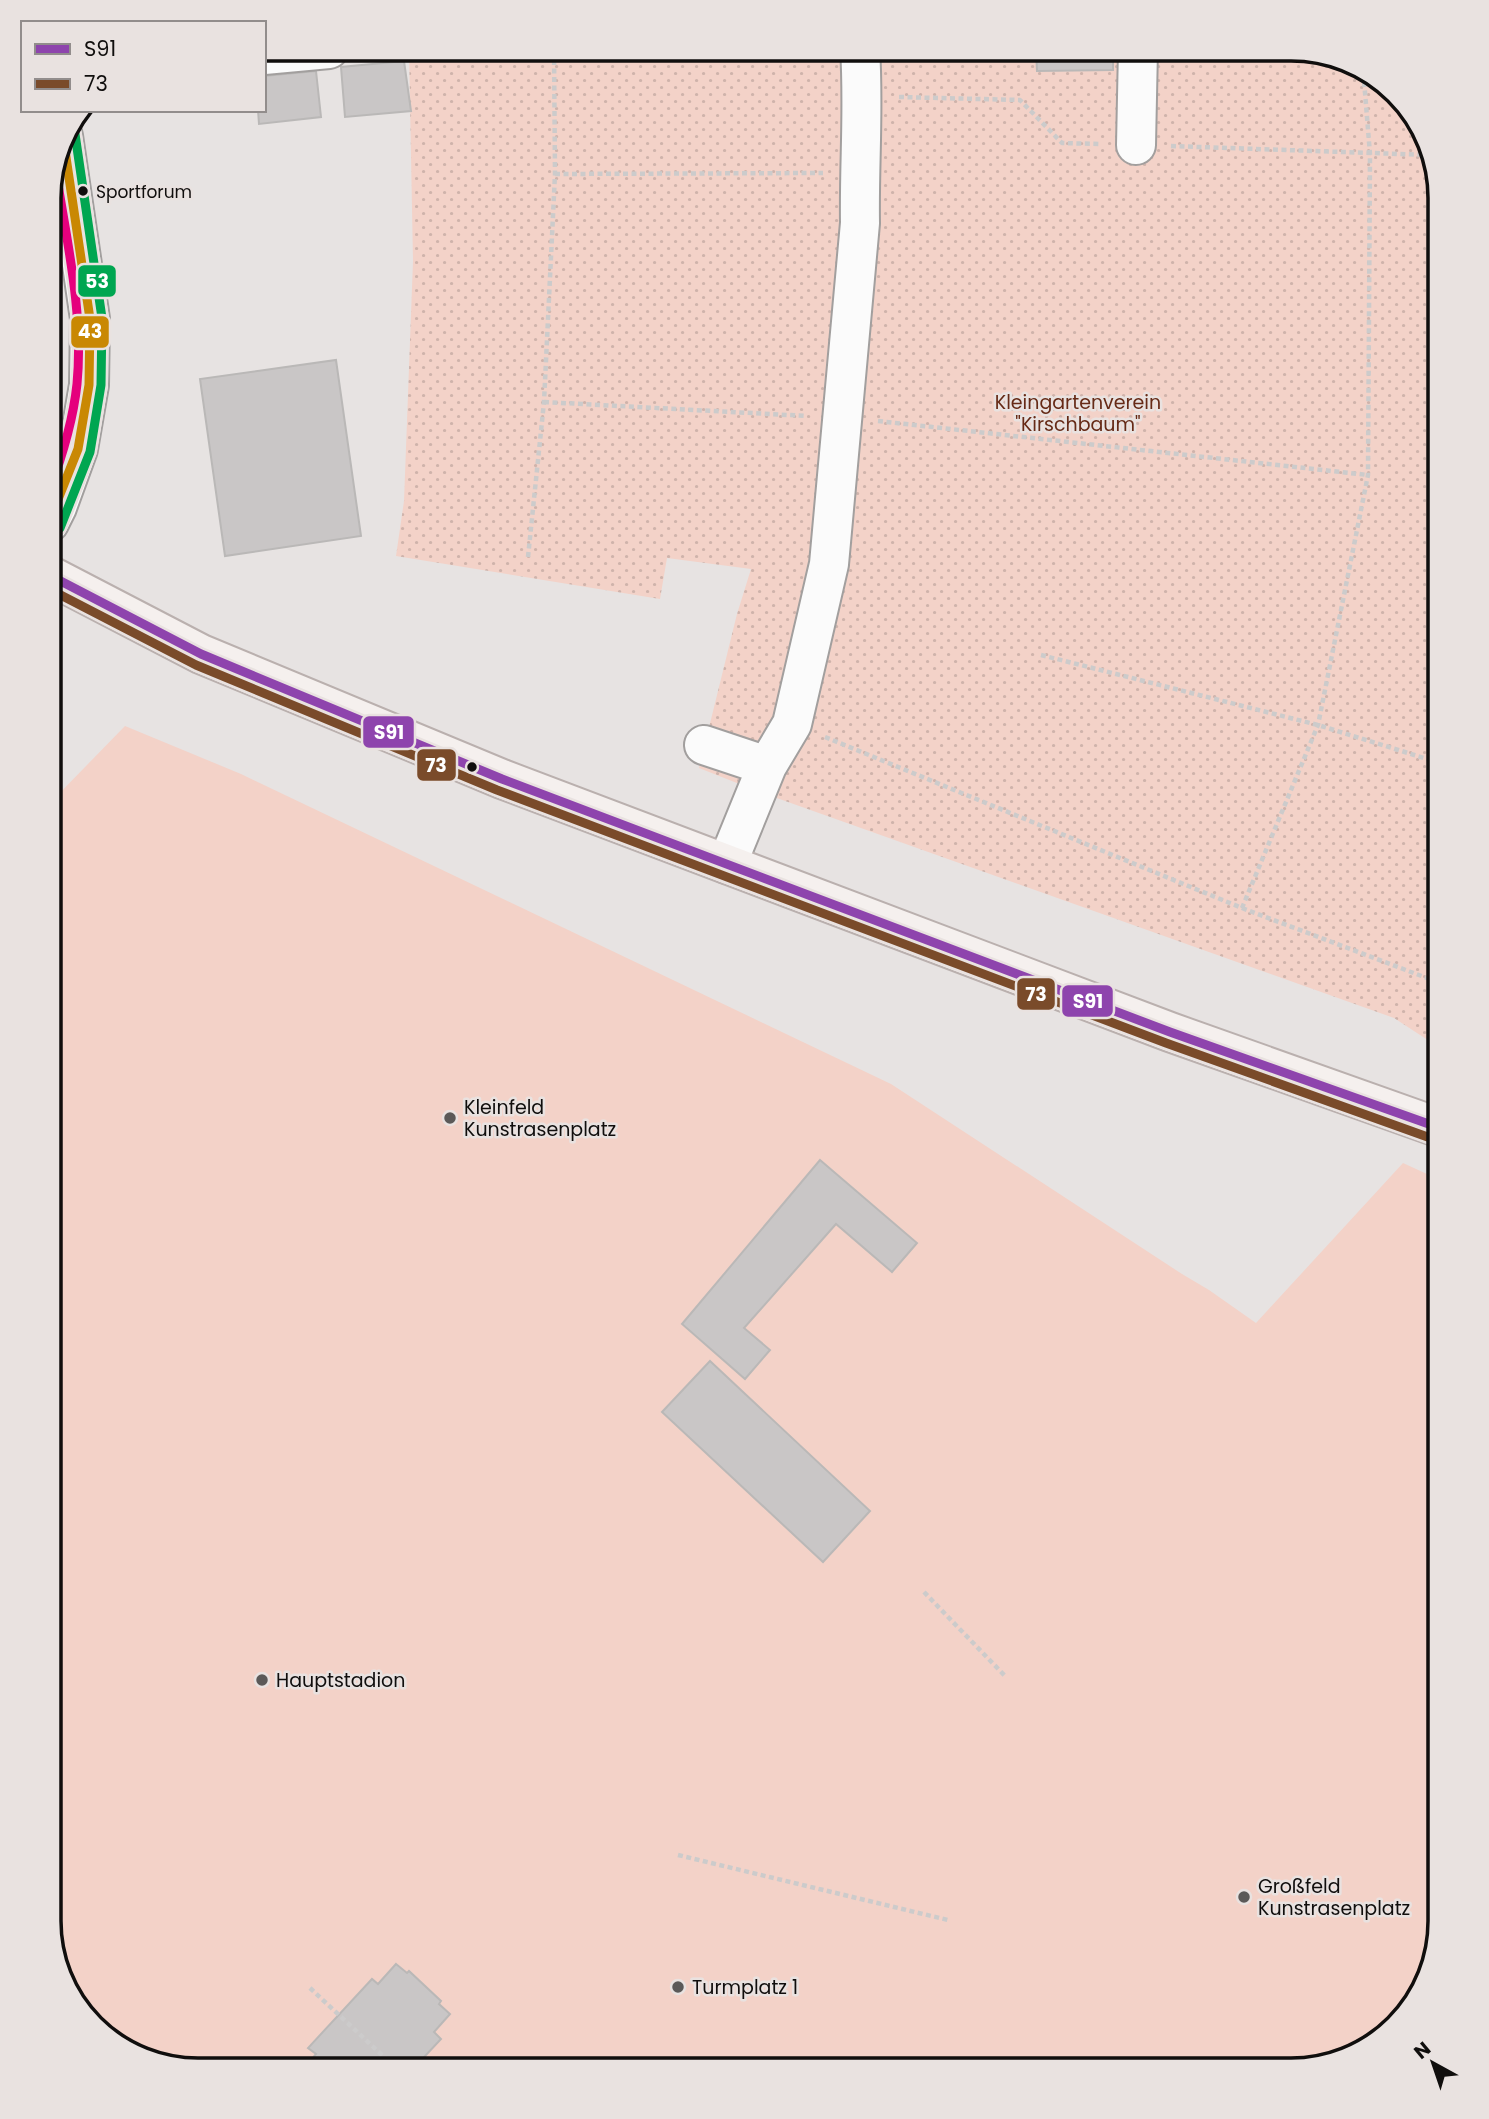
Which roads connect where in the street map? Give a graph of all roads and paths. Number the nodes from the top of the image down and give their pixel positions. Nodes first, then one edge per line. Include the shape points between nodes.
1 (554, 61) edge
2 (861, 62) edge
3 (1138, 62) edge
4 (1364, 82) edge
5 (1136, 145) dead end
6 (67, 159) edge
7 (859, 173) junction
8 (555, 174) junction
9 (544, 402) junction
10 (844, 417) junction
11 (1368, 475) junction
12 (62, 494) edge
13 (528, 557) dead end
14 (62, 582) edge
15 (1041, 655) dead end
16 (792, 724) junction
17 (1318, 725) junction
18 (704, 745) dead end
19 (1428, 759) edge
20 (767, 766) junction
21 (726, 864) junction
22 (1242, 908) junction
23 (1428, 978) edge
24 (1428, 1124) edge
25 (924, 1592) dead end
26 (1005, 1676) dead end
27 (678, 1855) dead end
28 (948, 1920) dead end
29 (310, 1988) dead end
30 (384, 2057) edge

1 - 8 path
2 - 7 street
3 - 5 street
4 - 11 path via 1370,153
6 - 12 street via 90,319 89,385 78,449
7 - 8 path
7 - 10 street via 860,223
8 - 9 path
9 - 10 path
9 - 13 path
10 - 11 path
10 - 16 street via 830,564
11 - 17 path
14 - 21 main road via 213,659 502,779
15 - 17 path
16 - 20 street
16 - 22 path
17 - 19 path
17 - 22 path
18 - 20 street
20 - 21 street
21 - 24 main road
22 - 23 path
25 - 26 path
27 - 28 path
29 - 30 path

